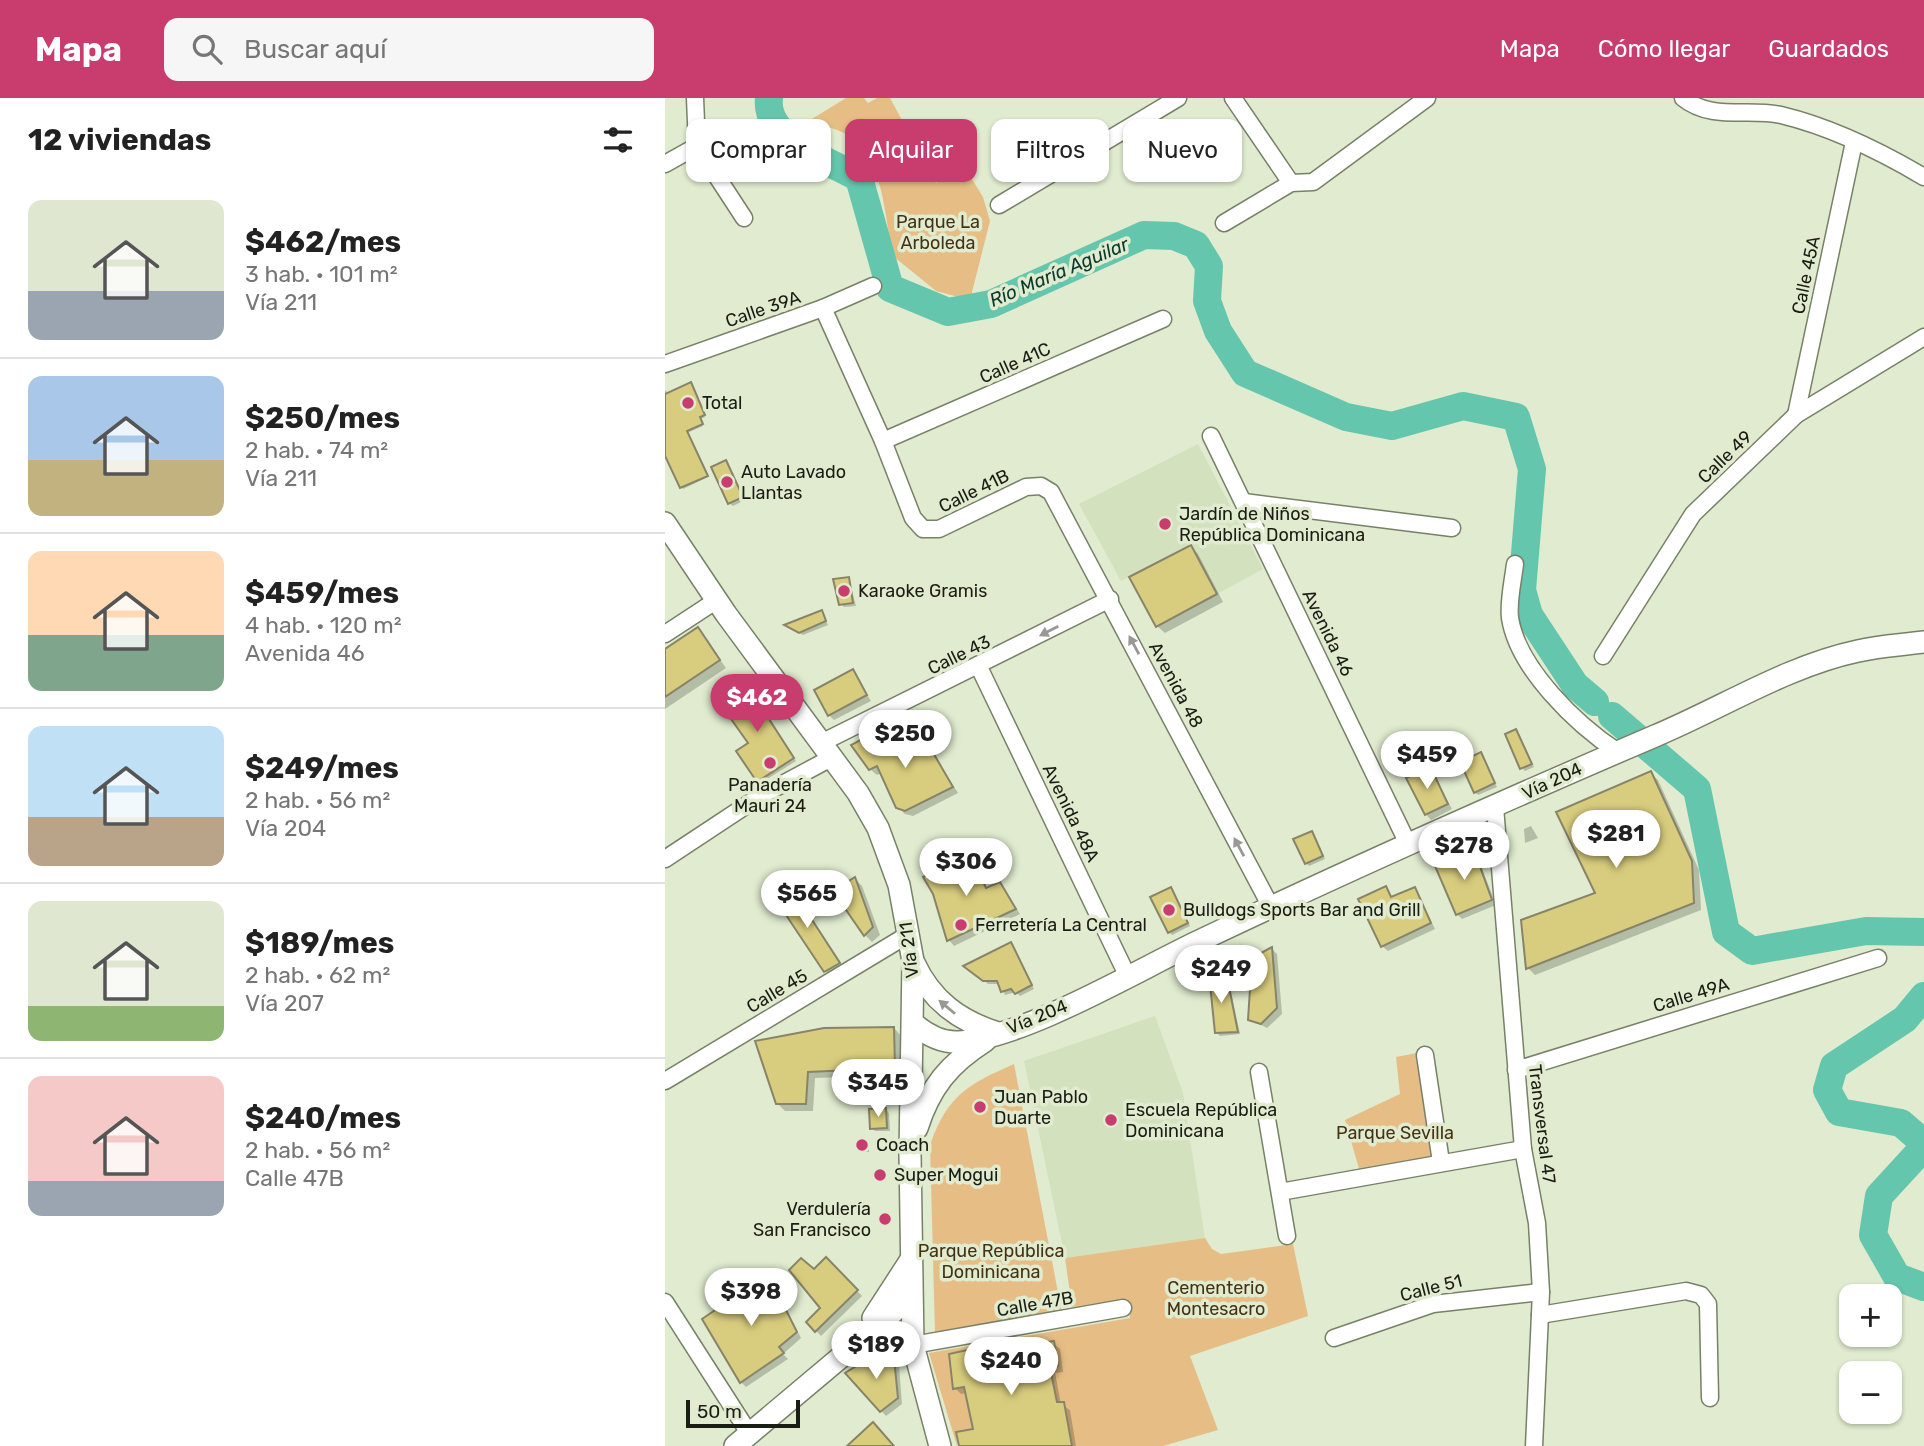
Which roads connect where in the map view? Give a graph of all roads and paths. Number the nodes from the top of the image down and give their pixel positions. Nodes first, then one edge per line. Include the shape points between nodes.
1 (695, 98) edge
2 (1178, 98) edge
3 (1233, 98) edge
4 (1427, 98) edge
5 (1683, 98) edge
6 (696, 119) edge
7 (1854, 142) junction
8 (686, 152) edge
9 (665, 164) edge
10 (1924, 177) edge
11 (720, 182) edge
12 (1291, 183) junction
13 (999, 205) dead end
14 (744, 218) dead end
15 (1224, 223) dead end
16 (873, 286) dead end
17 (823, 308) junction
18 (1163, 319) dead end
19 (1924, 337) edge
20 (665, 364) edge
21 (1796, 415) junction
22 (1212, 436) dead end
23 (883, 442) junction
24 (1041, 486) joint
25 (1244, 502) junction
26 (665, 523) edge
27 (1452, 528) dead end
28 (1515, 564) dead end
29 (1110, 599) junction
30 (717, 600) junction
31 (665, 634) edge
32 (1924, 642) edge
33 (1603, 656) dead end
34 (979, 667) junction
35 (828, 749) junction
36 (1623, 750) junction
37 (1495, 807) junction
38 (1409, 846) junction
39 (665, 859) edge
40 (1271, 907) junction
41 (909, 934) junction
42 (1878, 958) dead end
43 (913, 961) junction
44 (1127, 975) junction
45 (914, 1024) junction
46 (997, 1033) junction
47 (1425, 1055) dead end
48 (1515, 1070) junction
49 (1259, 1072) dead end
50 (665, 1081) edge
51 (1523, 1149) junction
52 (910, 1154) junction
53 (1441, 1162) junction
54 (1280, 1192) junction
55 (1287, 1236) dead end
56 (910, 1261) junction
57 (1541, 1292) junction
58 (911, 1294) junction
59 (666, 1306) edge
60 (1123, 1308) dead end
61 (1540, 1315) junction
62 (1334, 1338) dead end
63 (852, 1345) junction
64 (913, 1345) junction
65 (1710, 1398) dead end
66 (742, 1440) edge
67 (940, 1446) edge
68 (1534, 1446) edge

1 - 6 street
2 - 13 street
3 - 12 street
4 - 12 street via 1313,182
5 - 7 street via 1693,106 1731,114 1777,114
7 - 10 street
7 - 21 street, Calle 45A
8 - 9 street
11 - 14 street
12 - 15 street
16 - 17 street, Calle 39A
17 - 20 street, Calle 39A
17 - 23 street
18 - 23 street, Calle 41C
19 - 21 street, Calle 49
21 - 33 street, Calle 49 via 1693,514
22 - 25 street, Avenida 46
23 - 24 street, Calle 41B via 913,518 923,529 939,529 1026,487
24 - 29 street, Avenida 48 via 1051,492
25 - 27 street
25 - 38 street, Avenida 46
26 - 30 main road, Vía 211
28 - 36 street via 1510,617 1520,648 1545,687 1595,737
29 -> 34 street, Calle 43
40 -> 29 street, Avenida 48
30 - 31 street
30 - 35 main road, Vía 211
32 - 36 main road, Vía 204 via 1857,651 1820,662
34 - 35 street, Calle 43
34 - 44 street, Avenida 48A
35 - 39 street, Calle 43
35 - 41 main road, Vía 211 via 878,828 899,885
36 - 37 main road, Vía 204
37 - 38 main road, Vía 204
37 - 48 street, Transversal 47
38 - 40 main road, Vía 204
40 - 44 main road, Vía 204
41 - 43 main road, Vía 211
41 - 50 street, Calle 45
42 - 48 street, Calle 49A
43 - 45 main road, Vía 211
46 -> 43 main road, Vía 204 via 967,1022 940,1002
44 - 46 main road, Vía 204
45 - 46 main road, Vía 204 via 926,1035 959,1042
45 - 52 main road, Vía 211
46 - 52 main road via 939,1078 925,1104
47 - 53 street
48 - 51 street, Transversal 47
49 - 54 street
51 - 53 street
51 - 57 street, Transversal 47 via 1537,1223
52 - 56 main road, Vía 211
53 - 54 street
54 - 55 street
56 - 58 main road, Vía 211
56 - 63 main road
57 - 61 street, Transversal 47
57 - 62 street, Calle 51 via 1433,1304
58 - 63 main road
58 - 64 main road, Vía 211
59 - 66 street
60 - 64 street, Calle 47B
61 - 65 street via 1686,1291 1701,1295 1708,1304
61 - 68 street, Transversal 47
63 - 66 main road
64 - 67 main road, Vía 211

